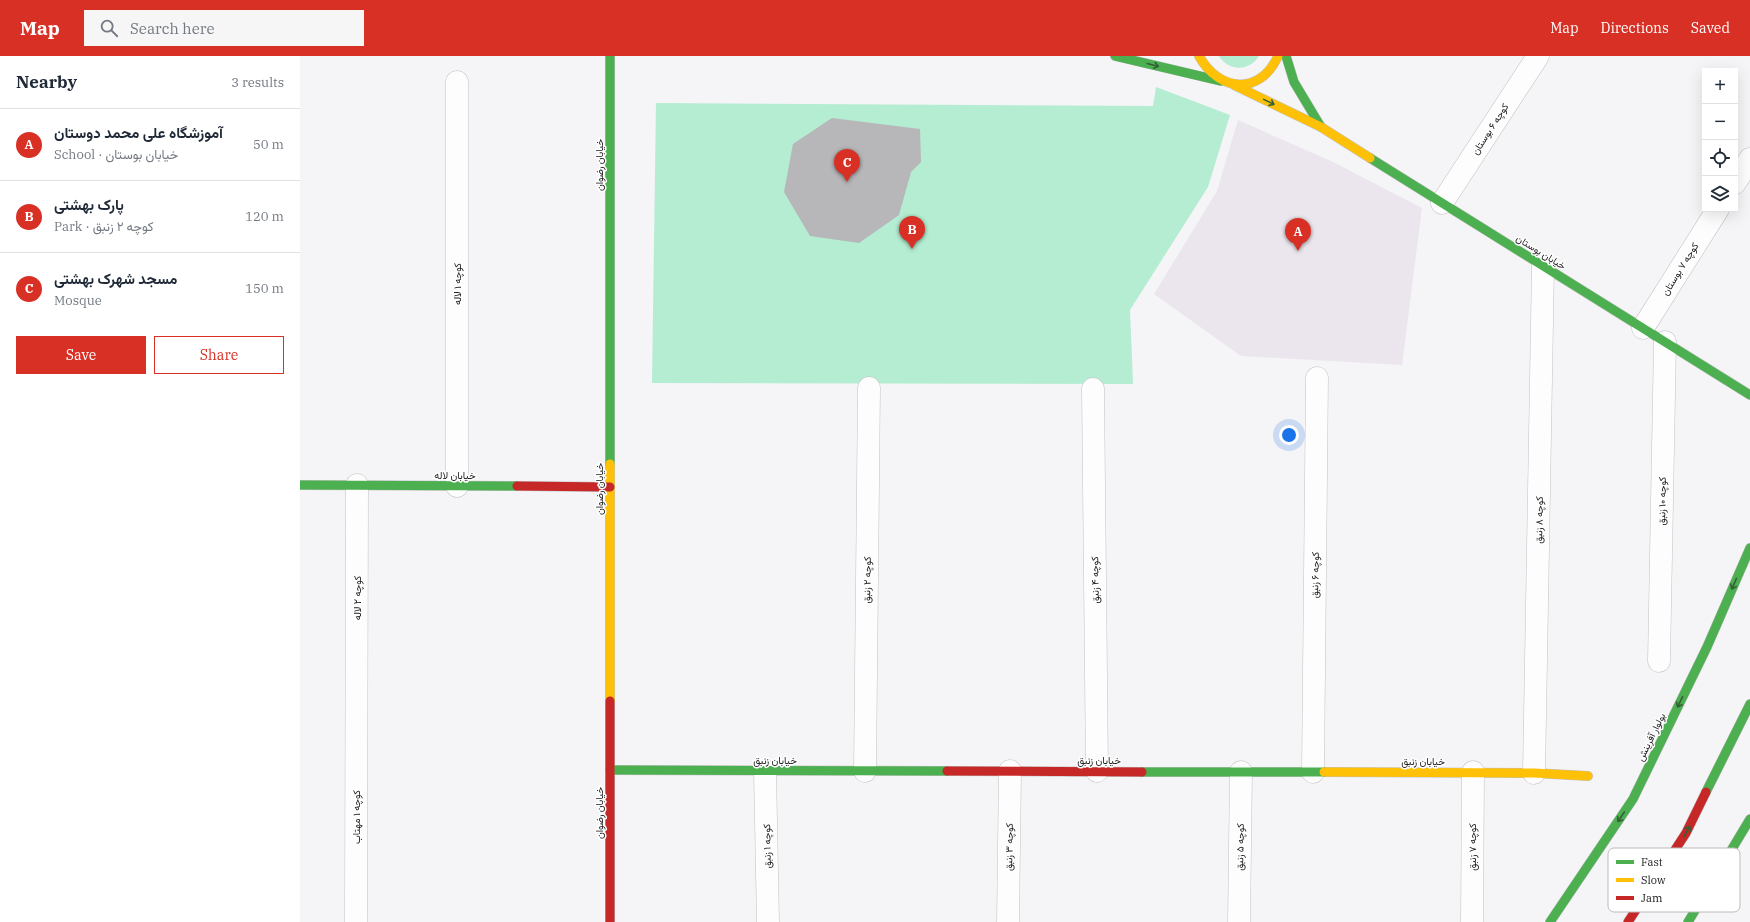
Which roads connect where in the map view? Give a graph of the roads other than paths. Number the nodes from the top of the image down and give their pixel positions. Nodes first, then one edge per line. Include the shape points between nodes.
1 (610, 56) edge
2 (1115, 56) edge
3 (1199, 56) edge
4 (1278, 56) edge
5 (1286, 56) edge
6 (1538, 56) edge
7 (1221, 81) junction
8 (457, 82) dead end
9 (1234, 85) junction
10 (1321, 127) junction
11 (1750, 159) edge
12 (1738, 178) edge
13 (1442, 203) junction
14 (1716, 212) edge
15 (1543, 266) junction
16 (1642, 328) junction
17 (1665, 342) junction
18 (1317, 378) dead end
19 (869, 388) dead end
20 (1093, 389) dead end
21 (1750, 395) edge
22 (300, 485) edge
23 (357, 485) junction
24 (457, 486) junction
25 (610, 487) junction
26 (1750, 548) edge
27 (1659, 661) dead end
28 (1750, 704) edge
29 (356, 712) joint
30 (610, 770) junction
31 (765, 771) junction
32 (865, 771) junction
33 (1010, 771) junction
34 (1097, 771) junction
35 (1241, 772) junction
36 (1313, 772) junction
37 (1473, 772) junction
38 (1534, 773) junction
39 (1588, 776) dead end
40 (1750, 819) edge
41 (1676, 848) edge
42 (1733, 848) edge
43 (1635, 912) edge
44 (1694, 912) edge
45 (356, 922) edge
46 (610, 922) edge
47 (768, 922) edge
48 (1008, 922) edge
49 (1239, 922) edge
50 (1472, 922) edge
51 (1550, 922) edge
52 (1628, 922) edge
53 (1688, 922) edge

1 - 25 street, خیابان رضوان
2 -> 7 street, خیابان بوستان
3 - 7 street via 1210,74
4 - 9 street via 1269,71 1259,80
5 - 10 street via 1294,82
6 - 13 street, کوچه ۶ بوستان
7 - 9 street, خیابان بوستان
8 - 24 street, کوچه ۱ لاله
9 -> 10 street, خیابان بوستان
10 - 13 street, خیابان بوستان
11 - 12 street
13 - 15 street, خیابان بوستان
14 - 16 street, کوچه ۷ بوستان
15 - 16 street, خیابان بوستان
15 - 38 street, کوچه ۸ زنبق
16 - 17 street, خیابان بوستان
17 - 21 street, خیابان بوستان
17 - 27 street, کوچه ۱۰ زنبق
18 - 36 street, کوچه ۶ زنبق
19 - 32 street, کوچه ۲ زنبق
20 - 34 street, کوچه ۴ زنبق
22 - 23 street, خیابان لاله
23 - 24 street, خیابان لاله
23 - 29 street, کوچه ۲ لاله
24 - 25 street, خیابان لاله
25 - 30 street, خیابان رضوان
26 -> 51 street, بولوار آفرینش via 1707,647 1633,799
41 -> 28 street
29 - 45 street, کوچه ۱ مهتاب
30 - 31 street, خیابان زنبق
30 - 46 street, خیابان رضوان
31 - 32 street, خیابان زنبق
31 - 47 street, کوچه ۱ زنبق
32 - 33 street, خیابان زنبق
33 - 34 street, خیابان زنبق
33 - 48 street, کوچه ۳ زنبق
34 - 35 street, خیابان زنبق
35 - 36 street, خیابان زنبق
35 - 49 street, کوچه ۵ زنبق
36 - 37 street, خیابان زنبق
37 - 38 street, خیابان زنبق
37 - 50 street, کوچه ۷ زنبق
38 - 39 street, خیابان زنبق
40 - 42 street
52 -> 43 street
44 - 53 street

